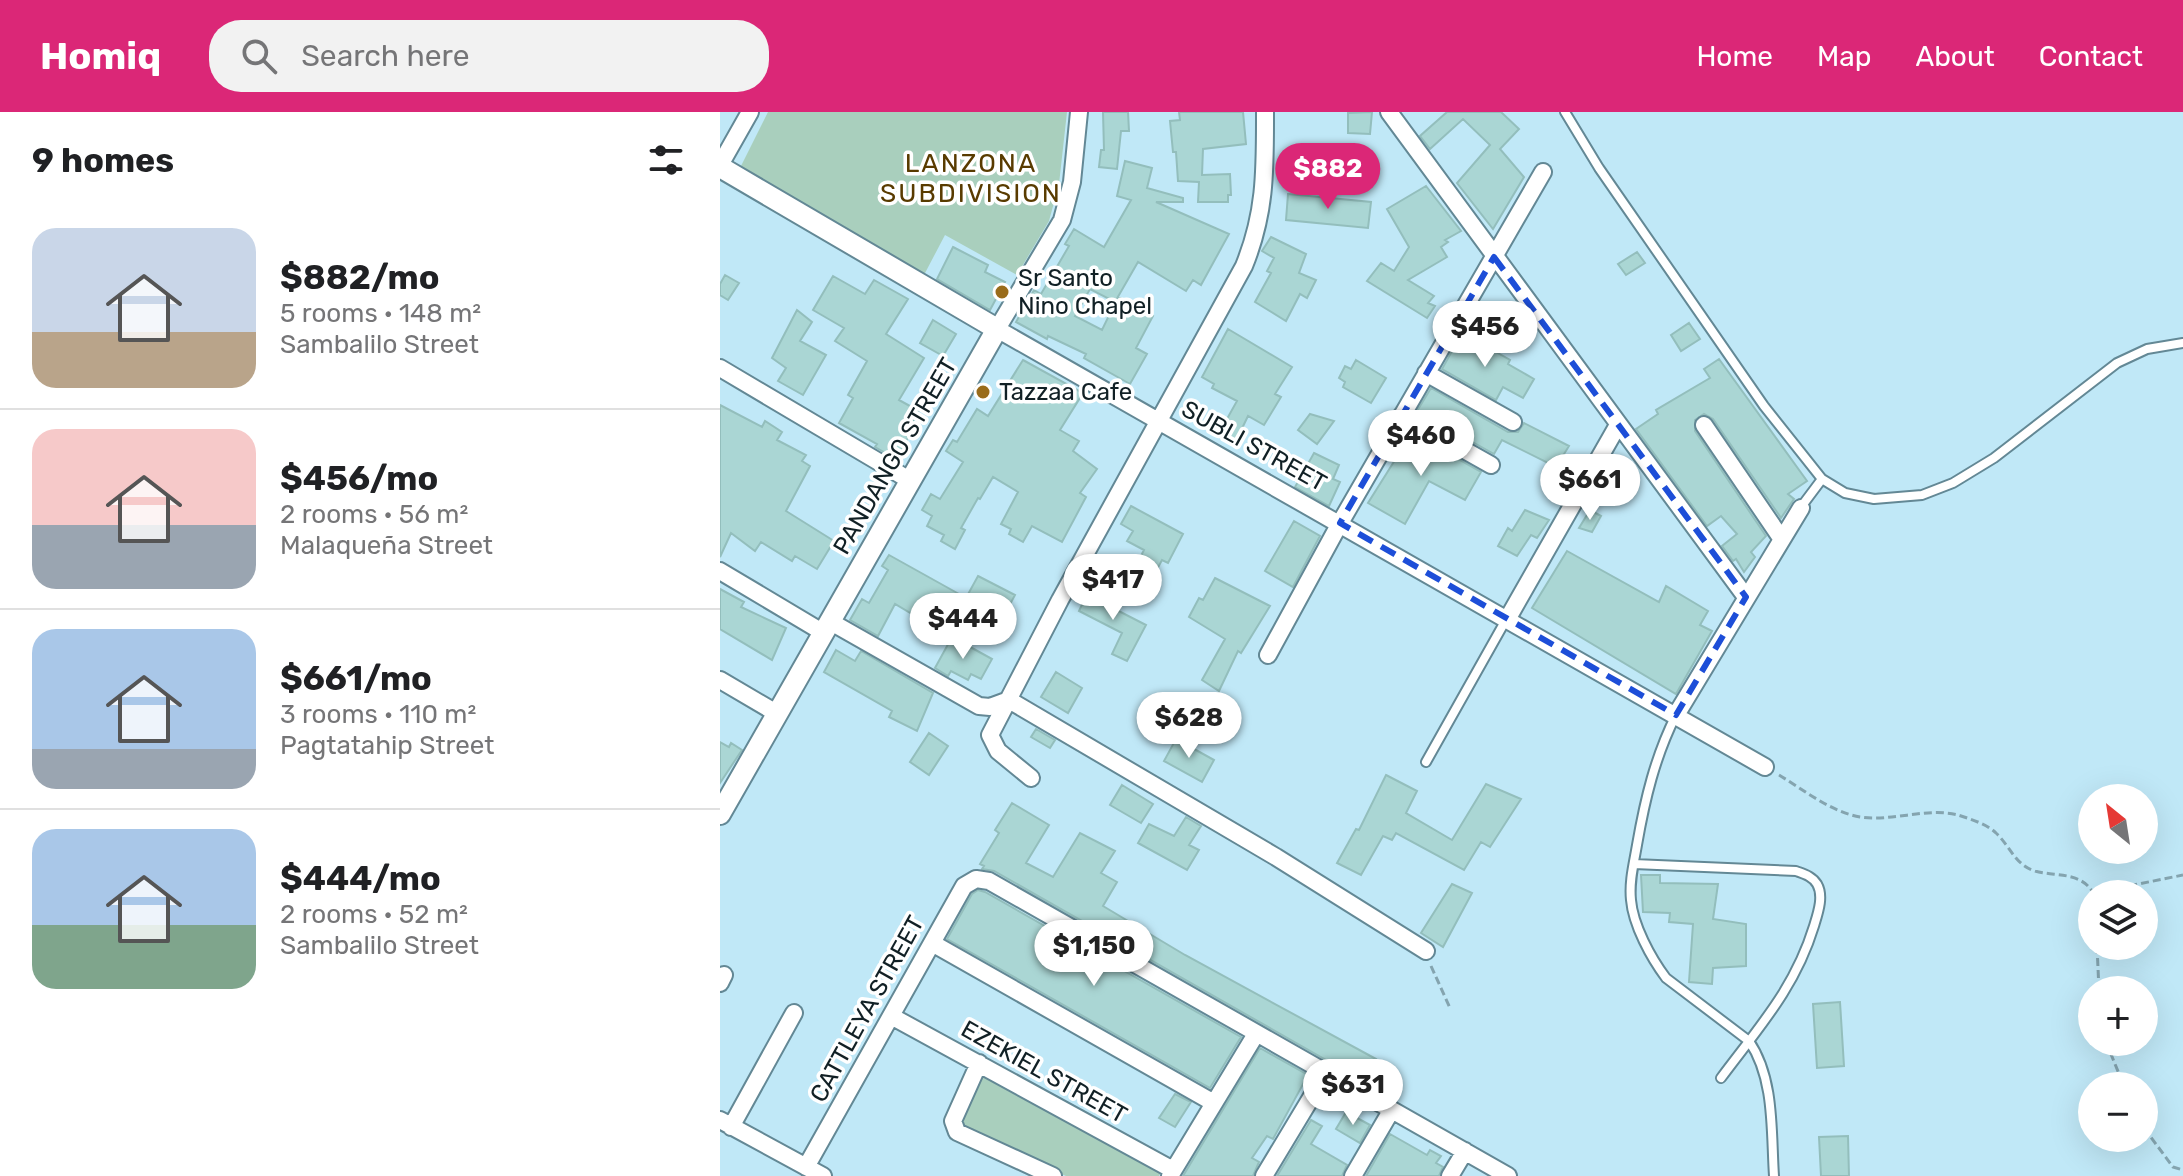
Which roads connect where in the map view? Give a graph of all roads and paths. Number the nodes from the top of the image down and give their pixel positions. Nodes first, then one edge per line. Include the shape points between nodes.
1 (750, 112) edge
2 (1079, 112) edge
3 (1265, 112) edge
4 (1389, 112) edge
5 (1565, 112) edge
6 (720, 166) edge
7 (1543, 172) dead end
8 (1494, 257) junction
9 (997, 329) junction
10 (2183, 343) edge
11 (720, 368) edge
12 (1426, 373) junction
13 (1402, 415) junction
14 (1513, 422) dead end
15 (1160, 423) junction
16 (1618, 425) junction
17 (1704, 425) dead end
18 (1491, 465) dead end
19 (1822, 479) junction
20 (911, 481) junction
21 (1801, 508) joint
22 (1340, 523) junction
23 (1781, 538) junction
24 (720, 571) edge
25 (1746, 597) junction
26 (1508, 618) junction
27 (828, 628) junction
28 (1268, 655) dead end
29 (720, 680) edge
30 (1009, 700) junction
31 (778, 714) junction
32 (1676, 715) junction
33 (1426, 762) dead end
34 (1765, 767) joint
35 (1031, 778) dead end
36 (723, 801) edge
37 (1634, 864) junction
38 (2183, 875) edge
39 (2081, 880) edge
40 (2158, 880) edge
41 (932, 943) junction
42 (1426, 951) joint
43 (1450, 1008) dead end
44 (794, 1013) dead end
45 (891, 1016) junction
46 (1256, 1034) junction
47 (1749, 1041) junction
48 (979, 1063) junction
49 (1326, 1073) junction
50 (1721, 1078) dead end
51 (1214, 1103) junction
52 (1391, 1111) junction
53 (726, 1123) edge
54 (2158, 1147) edge
55 (1465, 1151) junction
56 (806, 1167) junction
57 (2183, 1170) edge
58 (1171, 1173) edge
59 (823, 1176) edge
60 (1053, 1176) edge
61 (1264, 1176) edge
62 (1353, 1176) edge
63 (1450, 1176) edge
64 (1508, 1176) edge
65 (1774, 1176) edge

1 - 6 street
2 - 9 street, PANDANGO STREET via 1062,220
3 - 15 street via 1264,190 1257,234
4 - 8 street
5 - 19 lane via 1725,350
6 - 9 street, SUBLI STREET
7 - 8 street
8 - 12 street
8 - 16 street
9 - 15 street, SUBLI STREET
9 - 20 street, PANDANGO STREET
10 - 19 lane via 2147,349 2117,363 1994,458 1922,495 1874,499 1845,493
11 - 20 street
12 - 13 street
12 - 14 street
13 - 18 street
13 - 22 street
15 - 22 street, SUBLI STREET
15 - 30 street
16 - 25 street
16 - 26 street
17 - 23 street
19 - 21 lane
20 - 27 street, PANDANGO STREET
21 - 23 street
22 - 26 street, SUBLI STREET
22 - 28 street
23 - 25 street
24 - 27 street
25 - 32 street
26 - 32 street, SUBLI STREET
26 - 33 lane
27 - 30 street via 979,706
27 - 31 street, PANDANGO STREET
29 - 31 street
30 - 35 street via 990,735 998,751
30 - 42 street
31 - 36 street, PANDANGO STREET
32 - 34 street, SUBLI STREET
32 - 37 lane via 1655,763
34 - 39 path via 1838,811 1861,817 1955,814 1995,832 2022,865
37 - 47 lane via 1631,902 1658,967
37 - 47 lane via 1796,871 1818,885 1821,897 1805,958
38 - 40 path
41 - 45 street, CATTLEYA STREET
41 - 46 street, CATTLEYA STREET via 964,886 976,879 989,881
41 - 51 street
42 - 43 path
44 - 53 street
45 - 48 street, EZEKIEL STREET
45 - 56 street, CATTLEYA STREET
46 - 49 street
46 - 51 street
47 - 50 lane
47 - 65 lane via 1760,1060 1768,1096
48 - 58 street, EZEKIEL STREET
48 - 60 street via 957,1111 957,1132
49 - 52 street
49 - 61 street
51 - 58 street
52 - 55 street
52 - 62 street
53 - 56 street
54 - 57 path via 2173,1167
55 - 63 street
55 - 64 street
56 - 59 street

